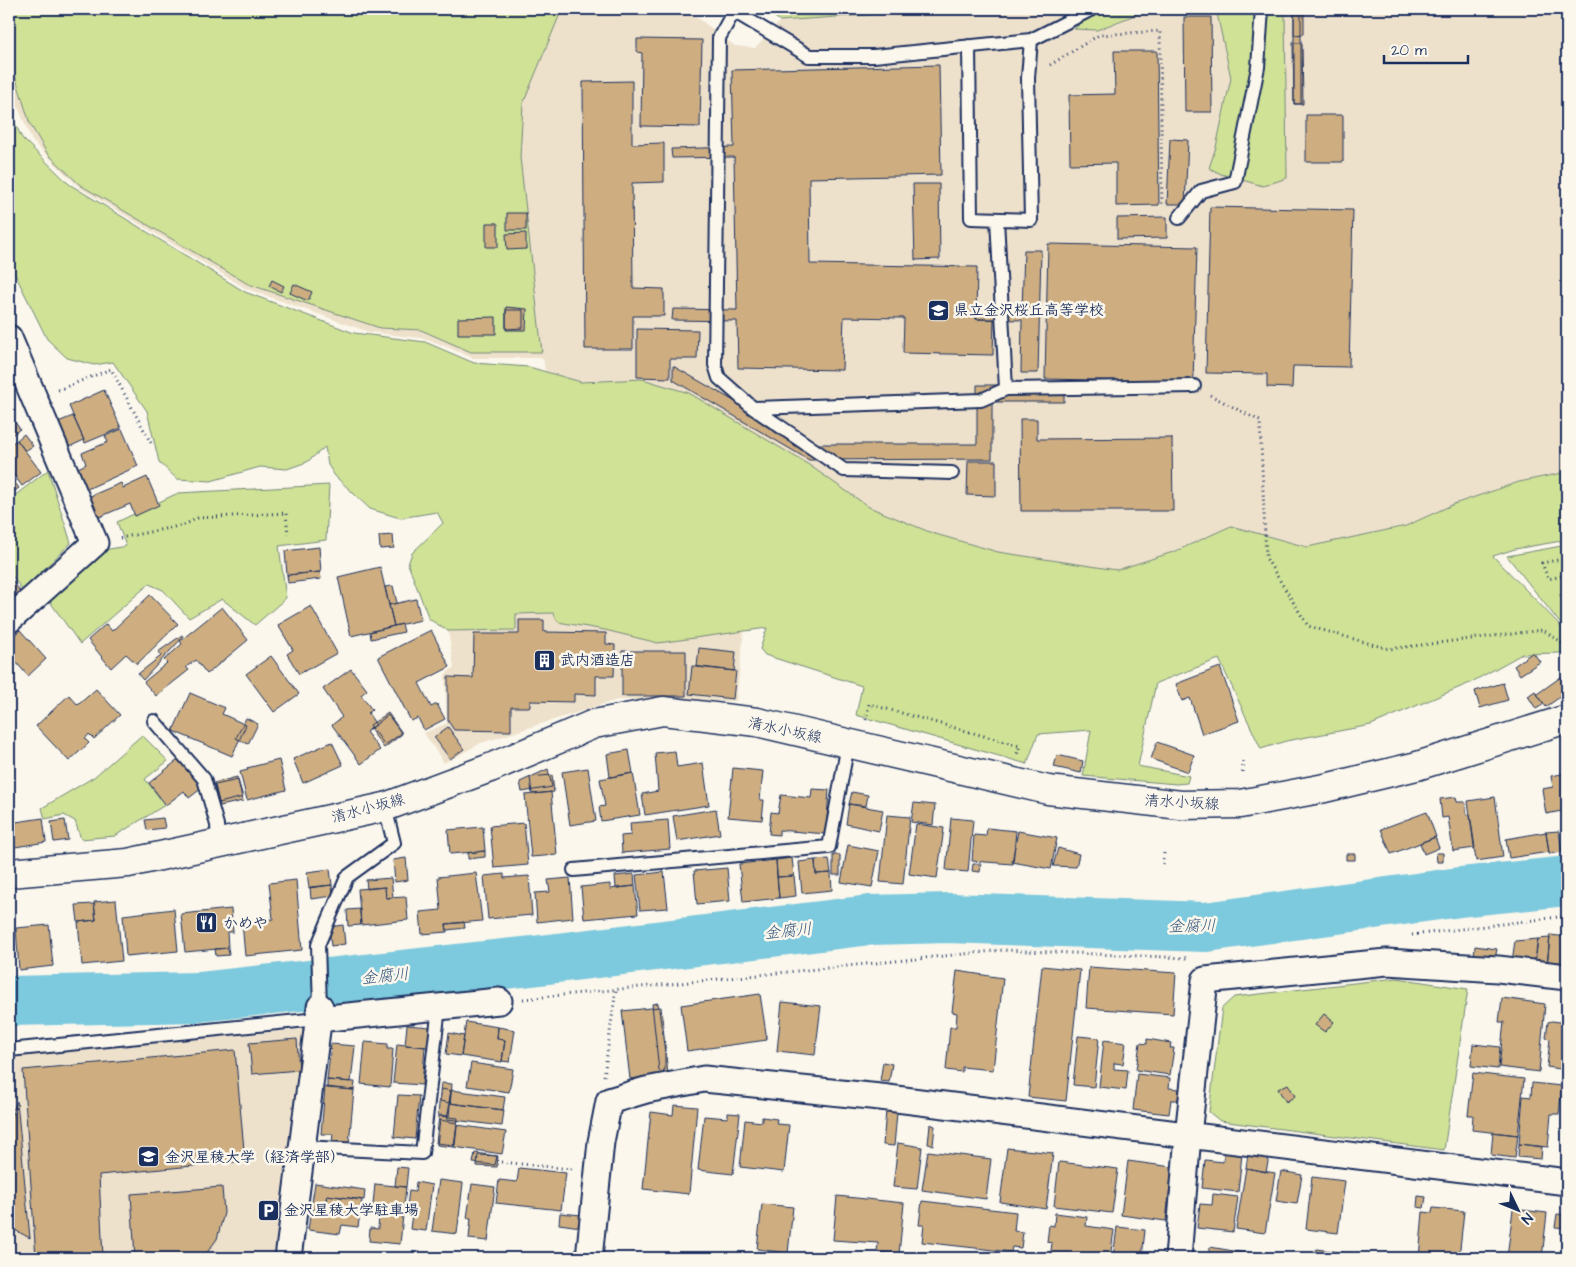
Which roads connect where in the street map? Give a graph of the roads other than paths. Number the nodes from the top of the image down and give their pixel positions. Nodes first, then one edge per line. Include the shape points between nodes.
1 (1092, 9) edge
2 (1262, 9) edge
3 (732, 10) edge
4 (1031, 40) junction
5 (969, 46) junction
6 (1179, 218) road end
7 (997, 219) junction
8 (9, 338) edge
9 (16, 381) edge
10 (1194, 386) road end
11 (1006, 389) junction
12 (753, 408) junction
13 (952, 473) dead end
14 (9, 620) edge
15 (1567, 719) edge
16 (154, 721) dead end
17 (854, 745) junction
18 (385, 807) junction
19 (218, 843) junction
20 (574, 870) dead end
21 (9, 873) edge
22 (1567, 977) edge
23 (499, 1001) road end
24 (438, 1007) junction
25 (319, 1013) junction
26 (9, 1050) edge
27 (1188, 1135) junction
28 (302, 1147) junction
29 (1567, 1182) edge
30 (288, 1258) edge
31 (588, 1258) edge
32 (1178, 1258) edge

1 - 4 lane
2 - 6 lane via 1258,67 1235,182 1201,191
3 - 5 lane via 809,56 874,56
3 - 12 lane via 718,38 716,365 719,378
4 - 5 lane
4 - 7 lane via 1028,78 1031,220
5 - 7 lane via 971,218
7 - 11 lane
8 - 9 street
9 - 14 street via 34,399 95,543
10 - 11 lane
11 - 12 lane via 981,400
12 - 13 lane via 844,470
15 - 17 main road, 清水小坂線 via 1417,766 1240,804 1180,805 1048,790
16 - 19 lane via 204,779 217,825
17 - 18 main road, 清水小坂線 via 757,722 663,711 594,724 490,768
17 - 20 lane via 829,847
18 - 19 main road, 清水小坂線
18 - 25 lane via 394,843 347,877 318,945
19 - 21 main road, 清水小坂線 via 128,863
22 - 27 street via 1387,962 1205,980
23 - 24 street
24 - 25 street
24 - 28 lane via 422,1153
25 - 26 lane
25 - 28 street
27 - 29 street
27 - 31 street via 704,1079 646,1090 609,1101
27 - 32 street
28 - 30 street

